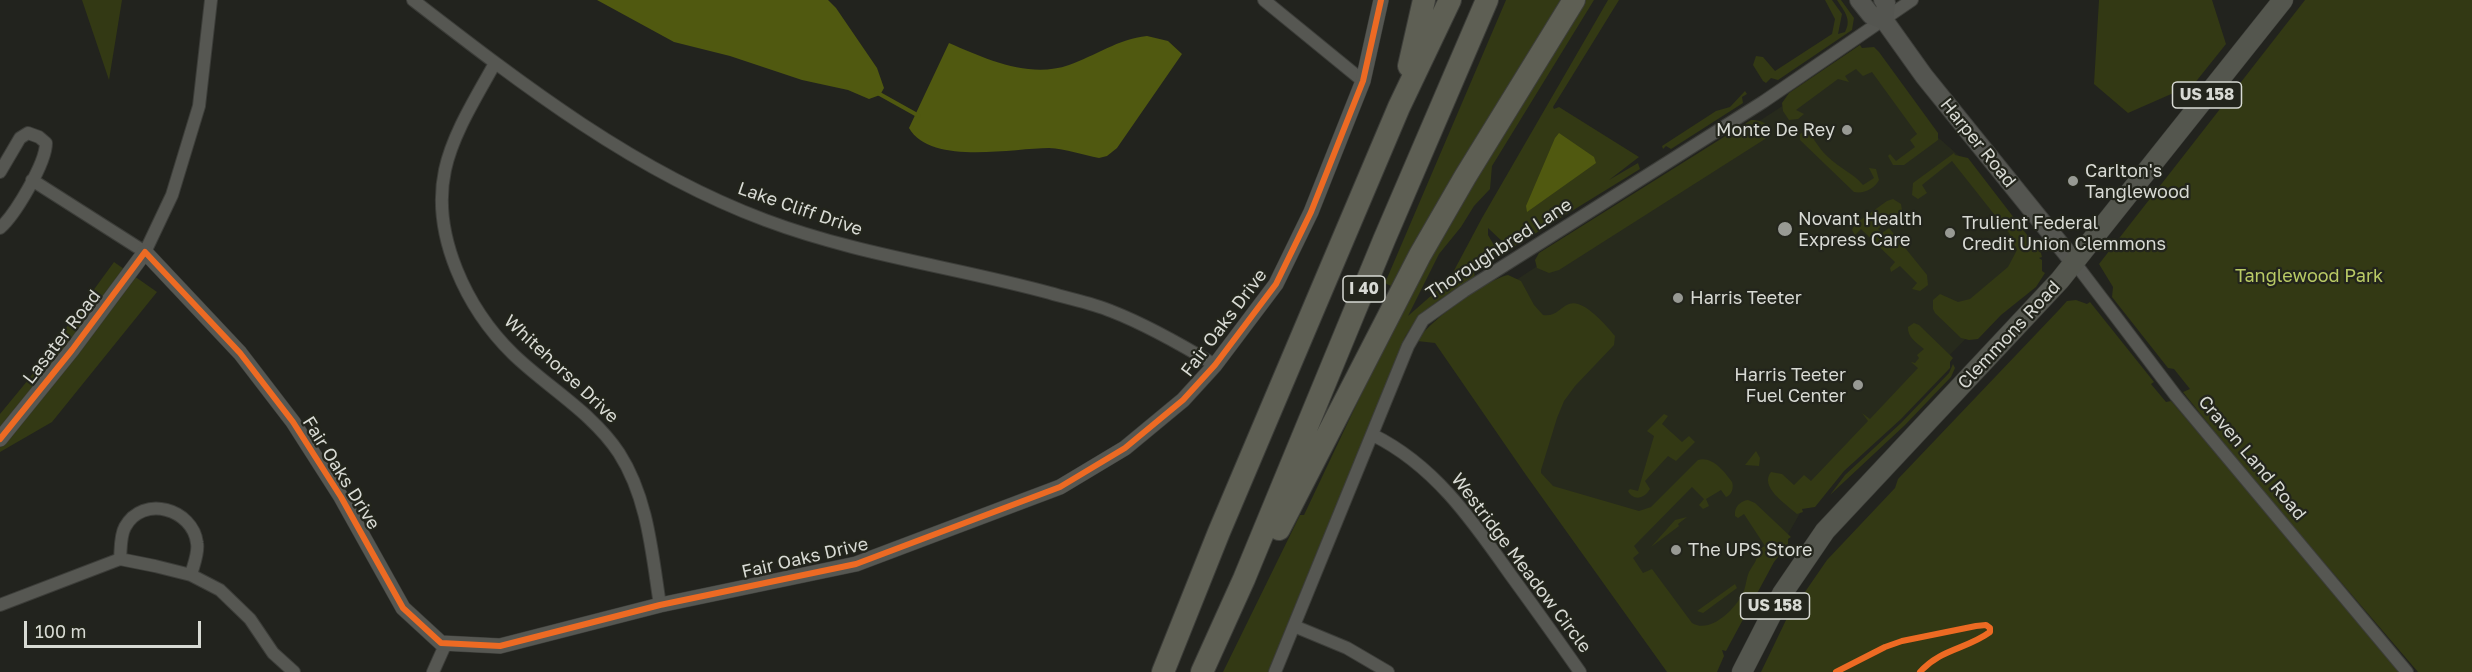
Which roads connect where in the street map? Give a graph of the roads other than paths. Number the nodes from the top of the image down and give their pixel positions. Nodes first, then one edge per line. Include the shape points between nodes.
1 (211, 0) edge
2 (413, 0) edge
3 (1264, 0) edge
4 (1381, 0) edge
5 (1424, 0) edge
6 (1450, 0) edge
7 (1487, 0) edge
8 (1574, 0) edge
9 (1859, 0) edge
10 (1883, 0) edge
11 (1912, 0) edge
12 (2283, 0) edge
13 (1884, 20) junction
14 (495, 63) junction
15 (1363, 81) junction
16 (1400, 107) junction
17 (0, 172) edge
18 (32, 180) junction
19 (0, 228) edge
20 (145, 252) junction
21 (2074, 263) junction
22 (1215, 365) junction
23 (1373, 435) junction
24 (0, 439) edge
25 (120, 559) junction
26 (191, 575) junction
27 (1244, 579) junction
28 (0, 605) edge
29 (660, 605) junction
30 (1294, 626) junction
31 (446, 643) junction
32 (294, 672) edge
33 (433, 672) edge
34 (1163, 672) edge
35 (1202, 672) edge
36 (1275, 672) edge
37 (1388, 672) edge
38 (1580, 672) edge
39 (1742, 672) edge
40 (2408, 672) edge

1 - 20 street, Lasater Road via 199,106 172,195
2 - 14 street, Lake Cliff Drive
3 - 15 street
4 - 15 street, Fair Oaks Drive
5 - 16 highway
6 - 16 highway, I 40
7 - 27 highway, I 40
8 - 27 highway via 1426,245 1266,553
9 - 13 main road, Harper Road via 1871,15
10 - 13 main road
11 - 13 street
12 - 21 main road, Clemmons Road / US 158
13 - 21 main road, Harper Road
13 - 23 street, Thoroughbred Lane via 1430,315 1411,337
14 - 22 street, Lake Cliff Drive via 620,148 689,187 765,220 849,247 1025,286 1110,310
14 - 29 street, Whitehorse Drive via 462,125 445,169 442,205 449,249 489,327 512,353 609,440 624,462 640,496
15 - 22 street, Fair Oaks Drive via 1311,212 1275,284
16 - 34 highway, I 40
17 - 18 street via 20,138 28,133 46,143 46,152
18 - 19 street
18 - 20 street
20 - 24 street, Lasater Road
20 - 31 street, Fair Oaks Drive via 240,353 293,422 341,497 403,608 441,643
21 - 39 main road, Clemmons Road / US 158 via 1825,531 1782,594
21 - 40 street, Craven Land Road via 2176,396
22 - 29 street, Fair Oaks Drive via 1183,400 1125,448 1060,487 856,564
23 - 30 street, Thoroughbred Lane
23 - 38 street, Westridge Meadow Circle via 1419,463 1444,489 1477,528
25 - 26 street
25 - 26 street via 125,526 147,509 163,508 180,514 195,532 198,546
25 - 28 street
26 - 32 street via 220,590 243,611 273,652
27 - 35 highway, I 40
29 - 31 street, Fair Oaks Drive via 500,646
30 - 36 street, Thoroughbred Lane
30 - 37 street via 1359,654
31 - 33 street

